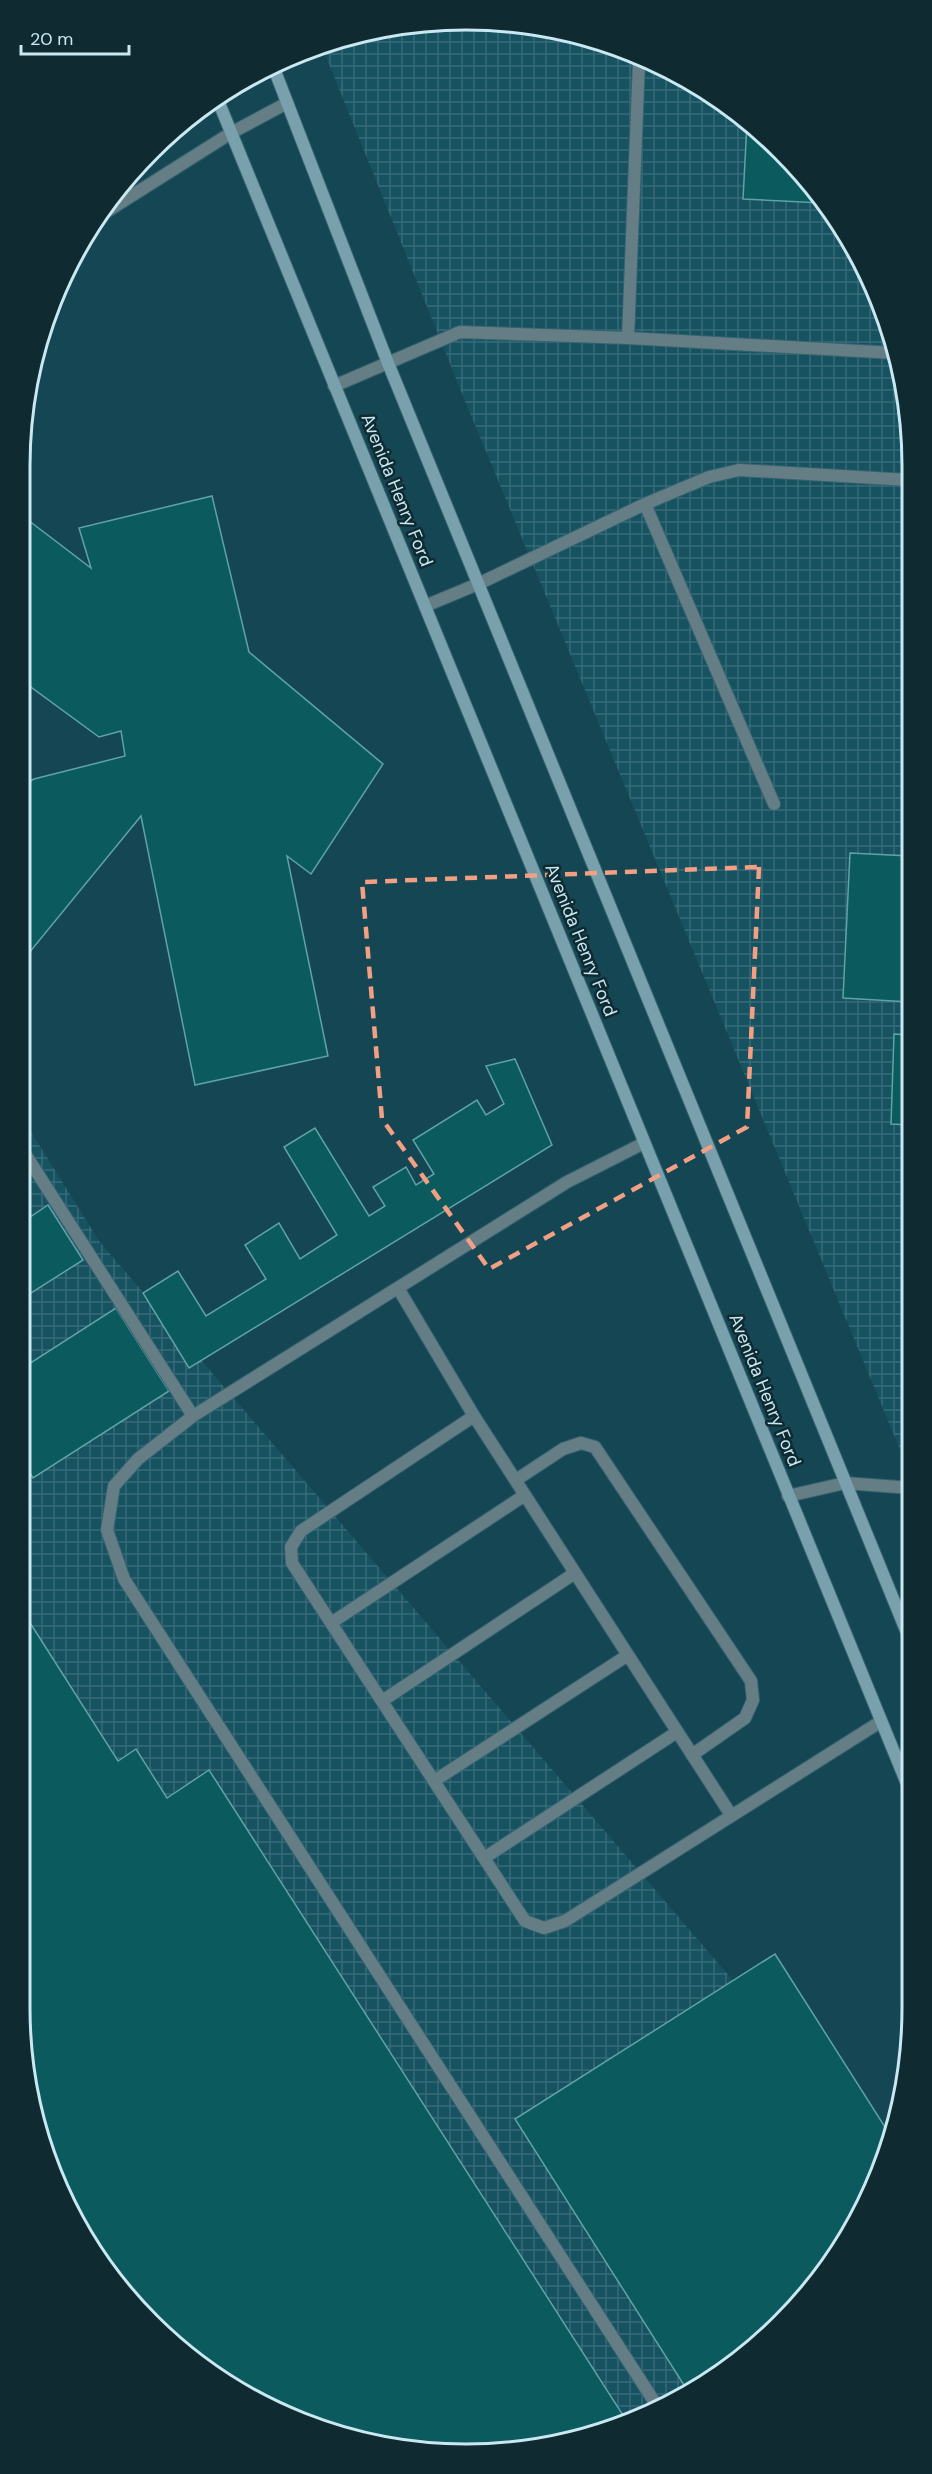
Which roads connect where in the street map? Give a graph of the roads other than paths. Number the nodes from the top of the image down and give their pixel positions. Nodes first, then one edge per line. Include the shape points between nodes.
1 (639, 66) edge
2 (276, 74) edge
3 (287, 103) junction
4 (220, 106) edge
5 (231, 133) junction
6 (117, 205) edge
7 (628, 338) junction
8 (887, 353) edge
9 (388, 363) junction
10 (334, 386) junction
11 (902, 480) edge
12 (645, 504) junction
13 (478, 584) junction
14 (425, 606) junction
15 (774, 804) dead end
16 (644, 1143) junction
17 (30, 1162) edge
18 (398, 1288) junction
19 (193, 1416) junction
20 (474, 1416) junction
21 (516, 1480) junction
22 (845, 1483) junction
23 (902, 1487) edge
24 (525, 1495) junction
25 (788, 1497) junction
26 (575, 1573) junction
27 (902, 1621) edge
28 (331, 1623) junction
29 (628, 1655) junction
30 (382, 1701) junction
31 (880, 1722) junction
32 (677, 1732) junction
33 (692, 1755) junction
34 (902, 1773) edge
35 (434, 1781) junction
36 (730, 1815) junction
37 (484, 1858) junction
38 (654, 2401) edge

1 - 7 street
2 - 3 main road
3 - 5 street
3 - 9 main road
4 - 5 main road, Avenida Henry Ford
5 - 6 street
5 - 10 main road, Avenida Henry Ford
7 - 8 street
7 - 9 street via 460,332
9 - 10 street
9 - 13 main road
10 - 14 main road, Avenida Henry Ford
11 - 12 street via 739,470 709,477
12 - 13 street
12 - 15 street
13 - 14 street
13 - 22 main road
14 - 16 main road, Avenida Henry Ford
16 - 18 street via 567,1182
16 - 25 main road, Avenida Henry Ford
17 - 19 street
18 - 19 street
18 - 20 street
19 - 38 street via 138,1460 114,1486 107,1530 124,1579
20 - 21 street
20 - 28 street via 301,1531 291,1547 292,1563
21 - 24 street
21 - 33 street via 563,1449 581,1443 595,1447 751,1681 753,1700 745,1718
22 - 23 street
22 - 25 street
22 - 27 main road
24 - 26 street
24 - 28 street
25 - 31 main road, Avenida Henry Ford
26 - 29 street
26 - 30 street
28 - 30 street
29 - 32 street
29 - 35 street
30 - 35 street
31 - 34 main road, Avenida Henry Ford
31 - 36 street
32 - 33 street
32 - 37 street
33 - 36 street
35 - 37 street
36 - 37 street via 566,1921 544,1928 525,1921

